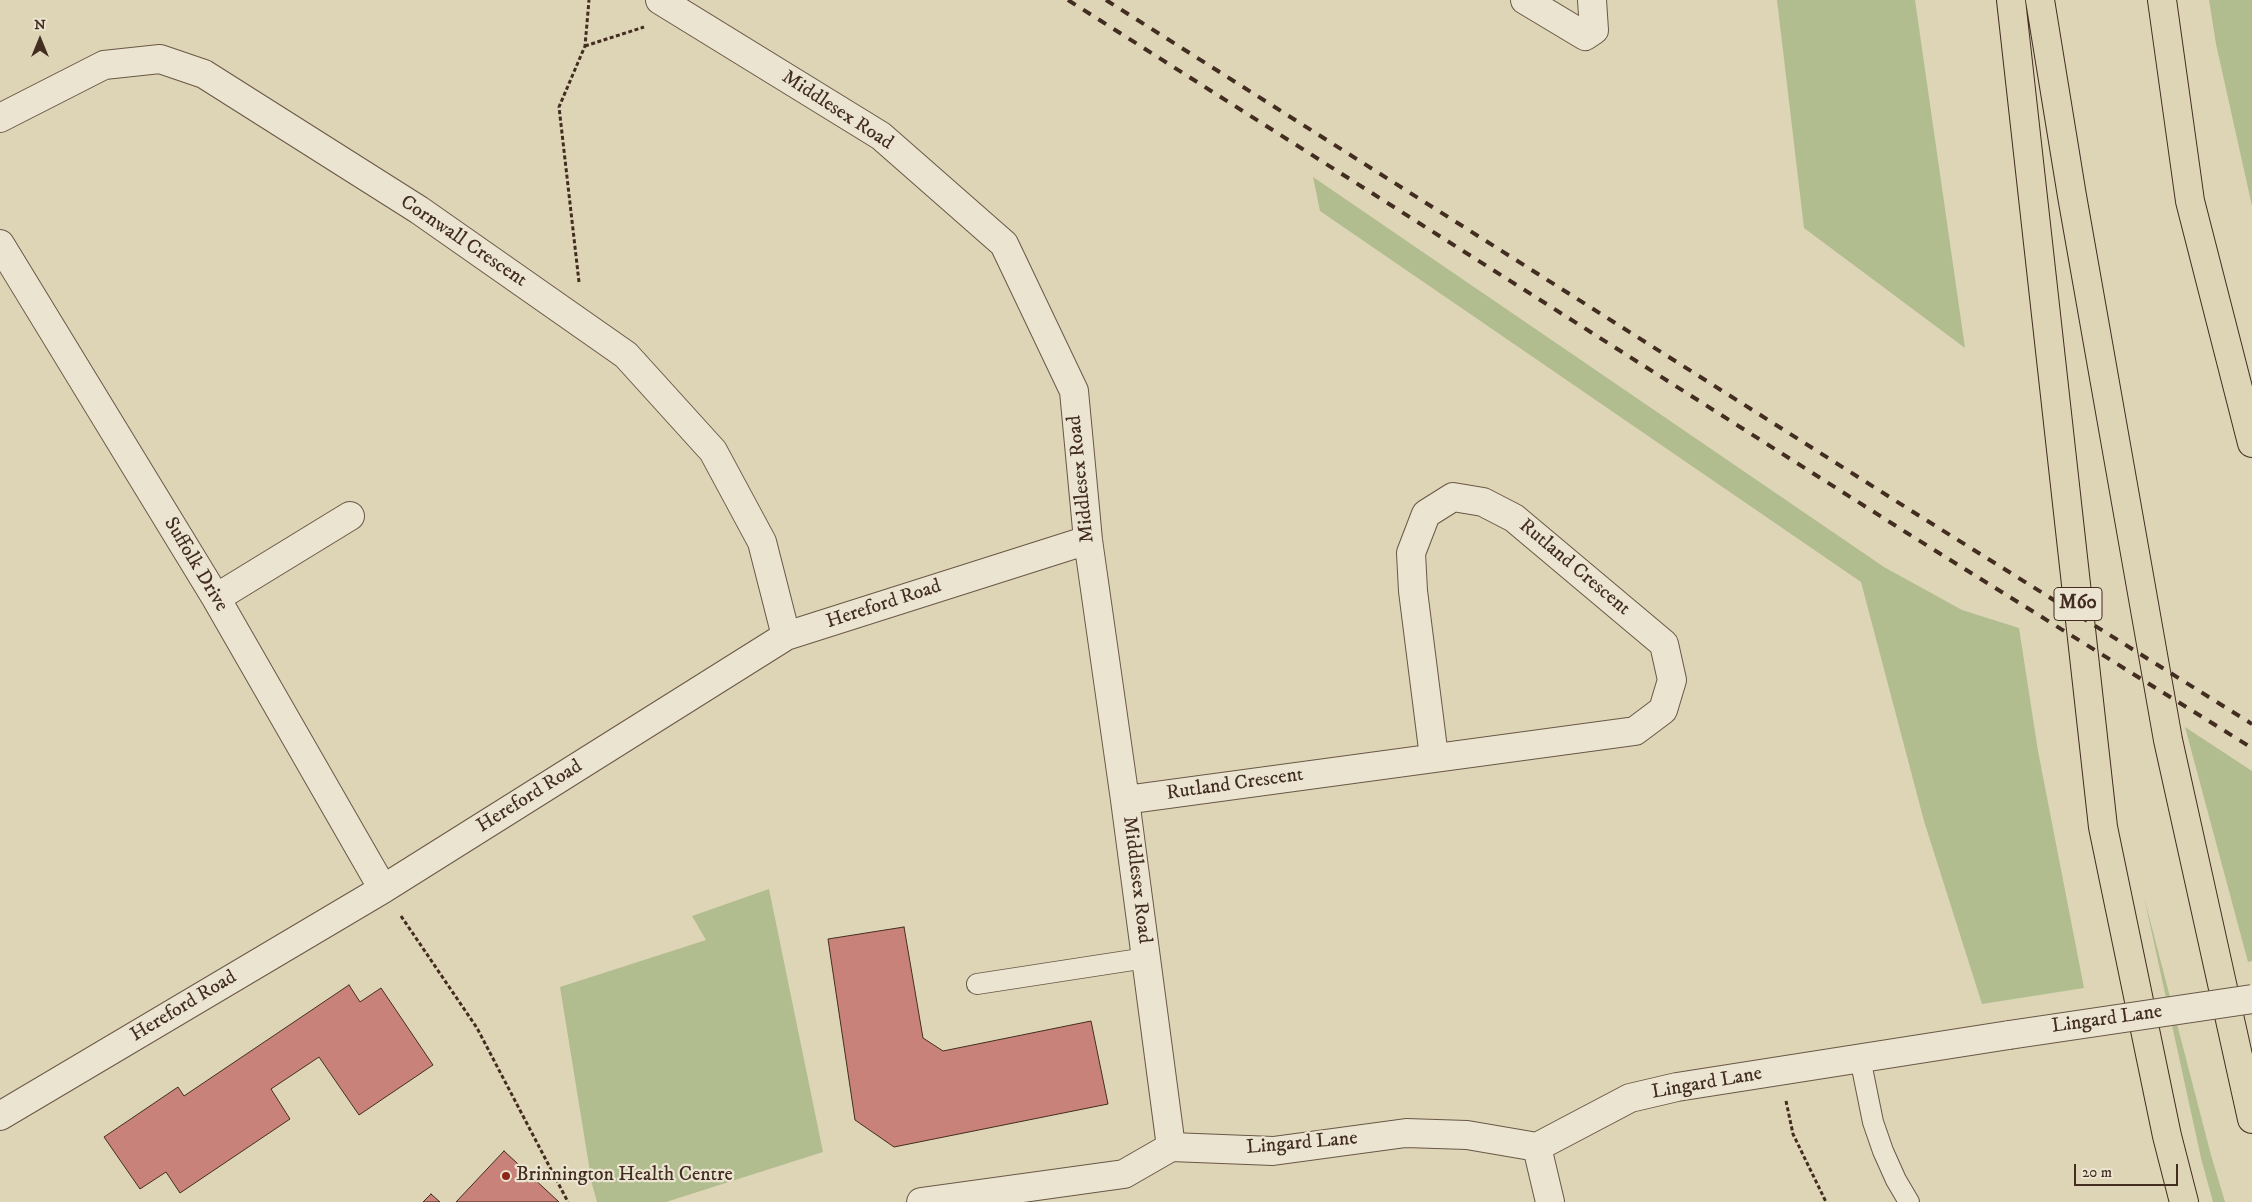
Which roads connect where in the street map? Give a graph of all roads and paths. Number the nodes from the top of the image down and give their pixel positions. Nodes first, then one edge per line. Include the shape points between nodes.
1 (589, 0) edge
2 (660, 0) edge
3 (1525, 0) edge
4 (1592, 0) edge
5 (2011, 0) edge
6 (2040, 0) edge
7 (2162, 0) edge
8 (684, 15) junction
9 (585, 46) junction
10 (0, 118) edge
11 (0, 244) edge
12 (584, 326) junction
13 (2252, 443) edge
14 (350, 516) dead end
15 (1088, 540) junction
16 (216, 598) junction
17 (786, 636) junction
18 (1434, 758) junction
19 (1125, 800) junction
20 (383, 889) junction
21 (1146, 958) junction
22 (977, 984) dead end
23 (2252, 999) edge
24 (1860, 1058) junction
25 (1781, 1070) junction
26 (0, 1116) edge
27 (2252, 1119) edge
28 (1171, 1147) junction
29 (1537, 1147) junction
30 (568, 1202) edge
31 (921, 1202) edge
32 (1550, 1202) edge
33 (1826, 1202) edge
34 (1909, 1202) edge
35 (2184, 1202) edge

1 - 9 path
2 - 8 street, Middlesex Road
3 - 4 street via 1585,36 1594,30
5 - 35 highway, M60 via 2103,827 2167,1136
6 - 27 highway via 2168,740
7 - 13 highway via 2190,201
8 - 9 path
8 - 15 street, Middlesex Road via 881,136 1004,244 1074,391
9 - 12 path via 559,107
10 - 12 street, Cornwall Crescent via 104,65 160,59 204,74 419,210
11 - 16 street, Suffolk Drive
12 - 17 street, Cornwall Crescent via 626,354 713,451 762,542
14 - 16 street
15 - 17 street, Hereford Road
15 - 19 street, Middlesex Road
16 - 20 street, Suffolk Drive
17 - 20 street, Hereford Road
18 - 18 street, Rutland Crescent via 1635,731 1663,710 1672,680 1664,644 1602,591 1514,518 1483,502 1454,497 1426,514 1411,553
18 - 19 street, Rutland Crescent
19 - 21 street, Middlesex Road
20 - 26 street, Hereford Road
20 - 30 path via 477,1028
21 - 22 lane
21 - 28 street, Middlesex Road
23 - 24 street, Lingard Lane, bridge
24 - 25 street, Lingard Lane
24 - 34 lane via 1882,1151
25 - 29 street, Lingard Lane via 1630,1098
25 - 33 path via 1793,1134
28 - 29 street, Lingard Lane via 1273,1151 1406,1133 1467,1135
28 - 31 street via 1124,1174
29 - 32 street

